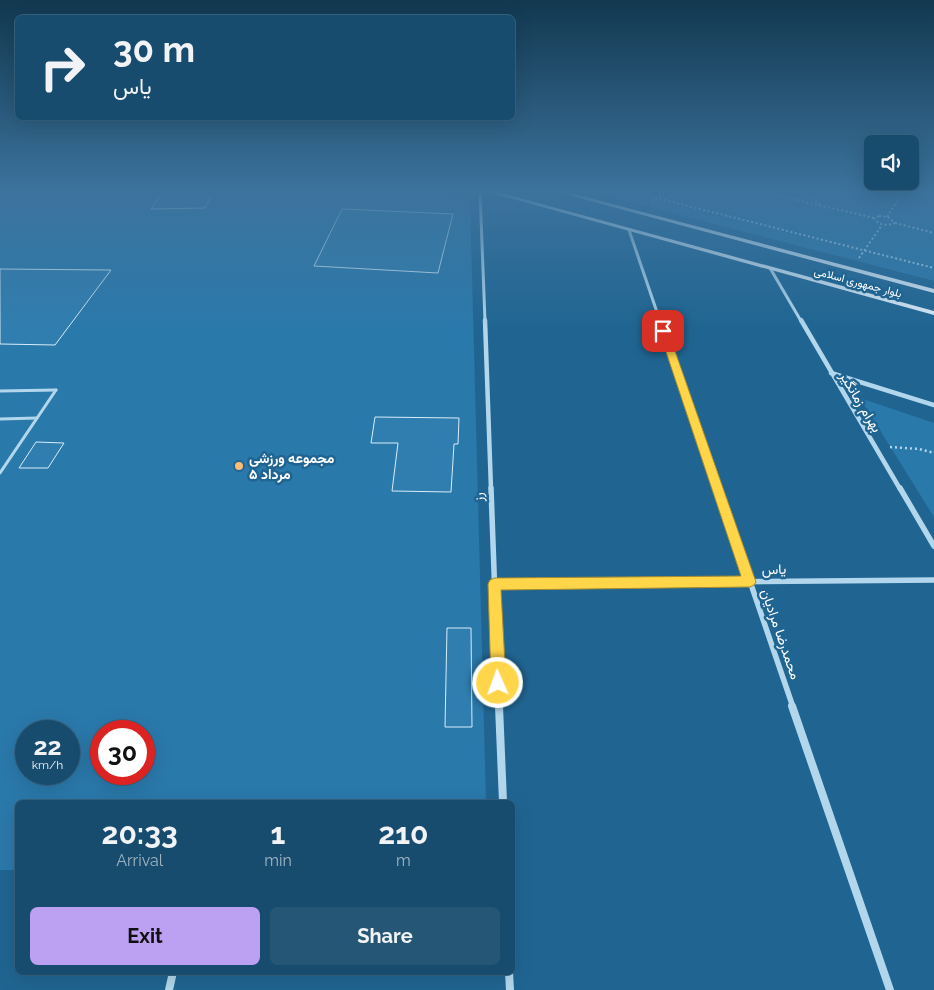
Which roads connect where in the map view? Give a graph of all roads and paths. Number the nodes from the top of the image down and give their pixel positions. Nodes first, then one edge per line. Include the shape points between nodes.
1 (482, 237) edge
2 (631, 237) edge
3 (656, 237) edge
4 (731, 237) edge
5 (810, 237) edge
6 (874, 237) edge
7 (864, 251) junction
8 (770, 268) junction
9 (934, 268) edge
10 (852, 269) junction
11 (934, 291) edge
12 (934, 313) edge
13 (831, 373) junction
14 (0, 391) edge
15 (934, 405) edge
16 (37, 418) junction
17 (0, 419) edge
18 (874, 446) junction
19 (934, 453) edge
20 (0, 473) edge
21 (934, 546) edge
22 (934, 580) edge
23 (750, 582) junction
24 (495, 584) junction
25 (503, 800) edge
26 (172, 975) edge
27 (509, 975) edge
28 (169, 990) edge
29 (510, 990) edge
30 (890, 990) edge

1 - 24 street, رز
2 - 23 street, محمدرضا مرادیان
3 - 8 main road, بلوار جمهوری اسلامی
4 - 10 main road, بلوار جمهوری اسلامی
5 - 7 path
6 - 7 path
7 - 9 path
7 - 10 path
8 - 12 main road, بلوار جمهوری اسلامی
8 - 13 street, بهرام زمانگیر
10 - 11 main road, بلوار جمهوری اسلامی
13 - 15 street
13 - 18 street, بهرام زمانگیر
14 - 16 lane via 56,390
16 - 17 lane
16 - 20 lane
18 - 19 path
18 - 21 street, بهرام زمانگیر
22 - 23 street, یاس
23 - 24 street, یاس
23 - 30 street, محمدرضا مرادیان
24 - 25 street, رز
26 - 28 street
27 - 29 street

